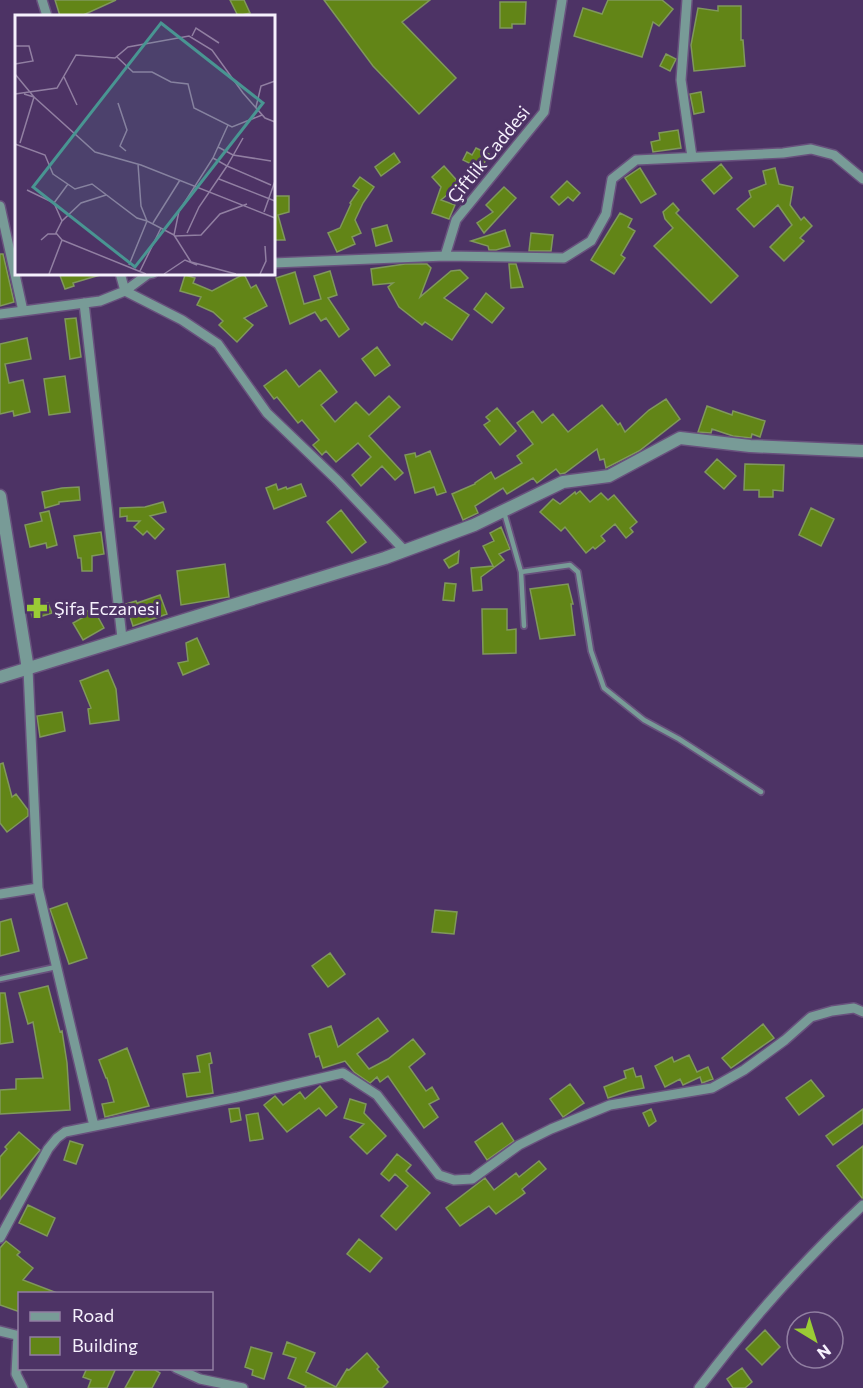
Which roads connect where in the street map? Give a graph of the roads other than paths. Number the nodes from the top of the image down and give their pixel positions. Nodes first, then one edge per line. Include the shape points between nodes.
1 (42, 0) edge
2 (562, 0) edge
3 (687, 0) edge
4 (47, 15) edge
5 (692, 157) junction
6 (863, 178) edge
7 (0, 206) edge
8 (445, 256) junction
9 (274, 263) edge
10 (120, 274) edge
11 (148, 274) edge
12 (125, 291) junction
13 (84, 303) junction
14 (23, 311) junction
15 (0, 314) edge
16 (863, 451) edge
17 (0, 496) edge
18 (503, 511) junction
19 (404, 550) junction
20 (521, 572) junction
21 (524, 626) dead end
22 (122, 638) junction
23 (28, 669) junction
24 (0, 677) edge
25 (761, 792) dead end
26 (38, 888) junction
27 (0, 894) edge
28 (56, 967) junction
29 (0, 979) edge
30 (863, 1012) edge
31 (94, 1126) junction
32 (863, 1205) edge
33 (0, 1238) edge
34 (0, 1331) edge
35 (18, 1336) edge
36 (18, 1349) edge
37 (180, 1370) edge
38 (22, 1388) edge
39 (243, 1388) edge
40 (699, 1388) edge

1 - 4 street
2 - 8 street, Çiftlik Caddesi via 544,112 456,220
3 - 5 street via 681,80
5 - 6 street via 811,149 834,155
5 - 8 street via 636,160 612,179 606,214 591,241 564,258
7 - 14 street
8 - 9 street
10 - 12 street
11 - 12 street
12 - 13 street
12 - 19 street via 182,320 218,344 267,413
13 - 14 street
13 - 22 street
14 - 15 street
16 - 18 street via 750,446 680,438 609,476 563,482
17 - 23 street
18 - 19 street
18 - 20 lane
19 - 22 street
20 - 21 lane
20 - 25 lane via 570,565 578,572 591,651 604,688 644,720
22 - 23 street
23 - 24 street
23 - 26 street
26 - 27 street
26 - 28 street
28 - 29 lane
28 - 31 street
30 - 31 street via 854,1008 811,1017 744,1070 712,1088 610,1105 519,1145 472,1179 454,1180 439,1175 377,1095 343,1073
31 - 33 street via 65,1132 57,1138
32 - 40 street via 788,1279
34 - 35 street
36 - 38 street via 16,1374
37 - 39 street via 200,1379

